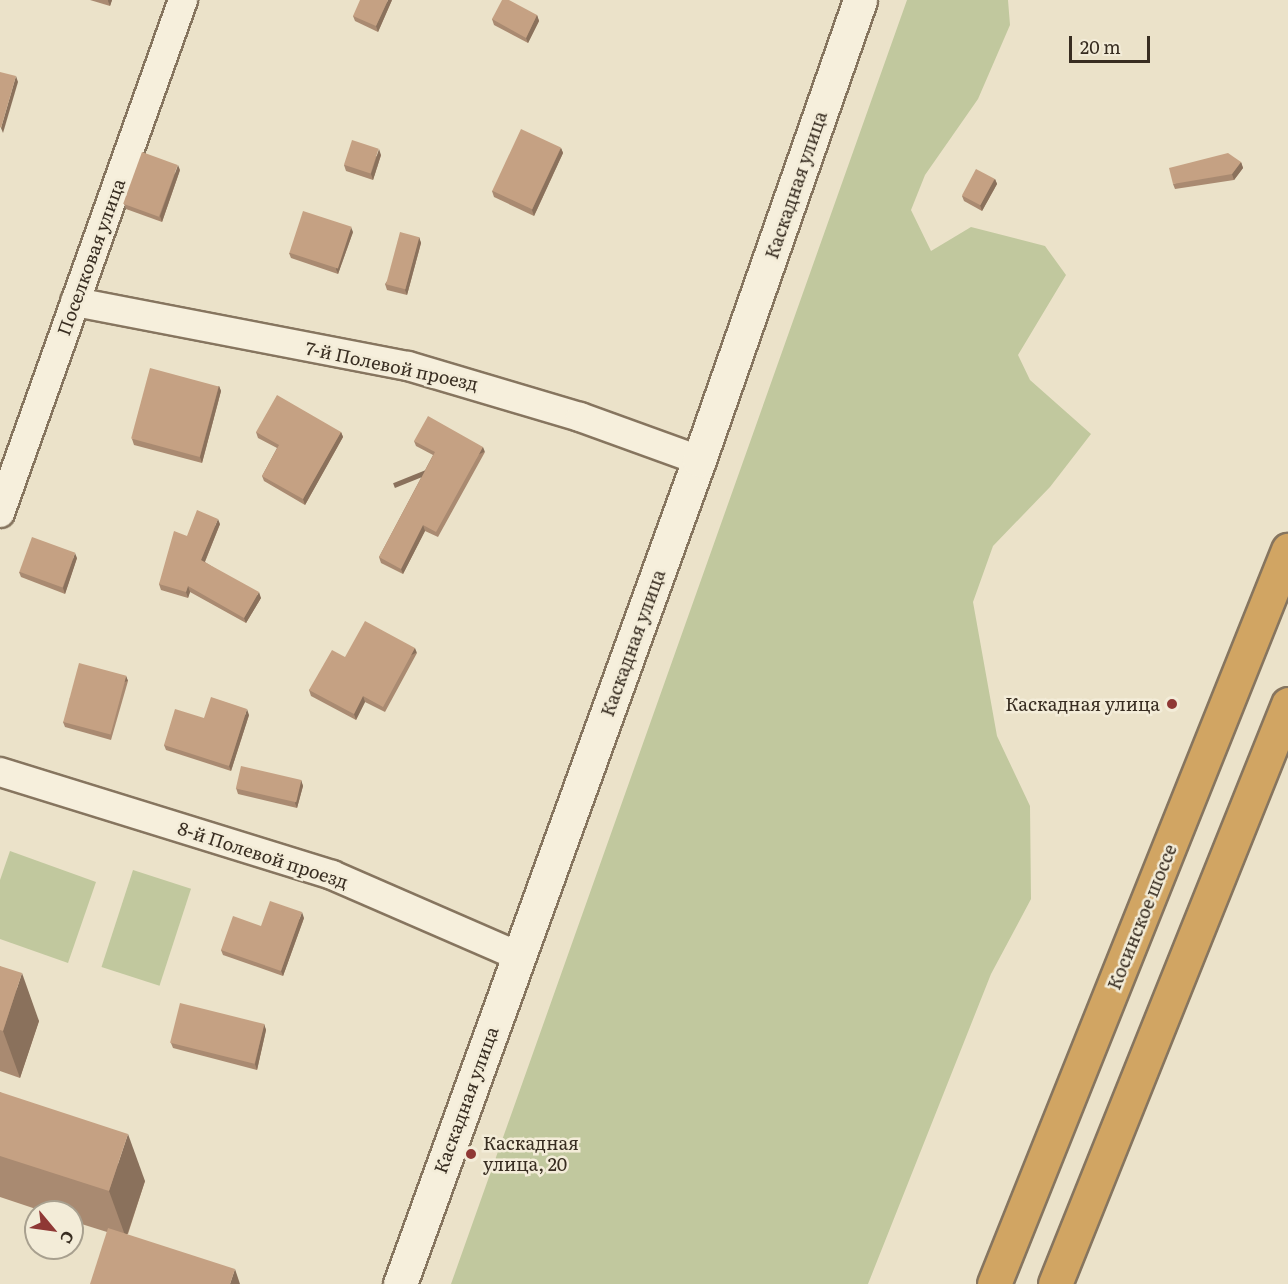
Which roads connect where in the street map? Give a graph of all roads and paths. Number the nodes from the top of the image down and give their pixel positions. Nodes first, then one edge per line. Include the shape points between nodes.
1 (183, 0) edge
2 (860, 0) edge
3 (75, 302) junction
4 (699, 460) junction
5 (2, 504) edge
6 (1288, 550) edge
7 (1288, 704) edge
8 (0, 772) edge
9 (518, 956) junction
10 (400, 1284) edge
11 (993, 1284) edge
12 (1056, 1284) edge

1 - 3 street, Поселковая улица
2 - 4 street, Каскадная улица
3 - 4 street, 7-й Полевой проезд via 408,366 580,417
3 - 5 street, Поселковая улица
4 - 9 street, Каскадная улица
6 - 11 highway, Косинское шоссе
7 - 12 highway
8 - 9 street, 8-й Полевой проезд via 332,875
9 - 10 street, Каскадная улица

